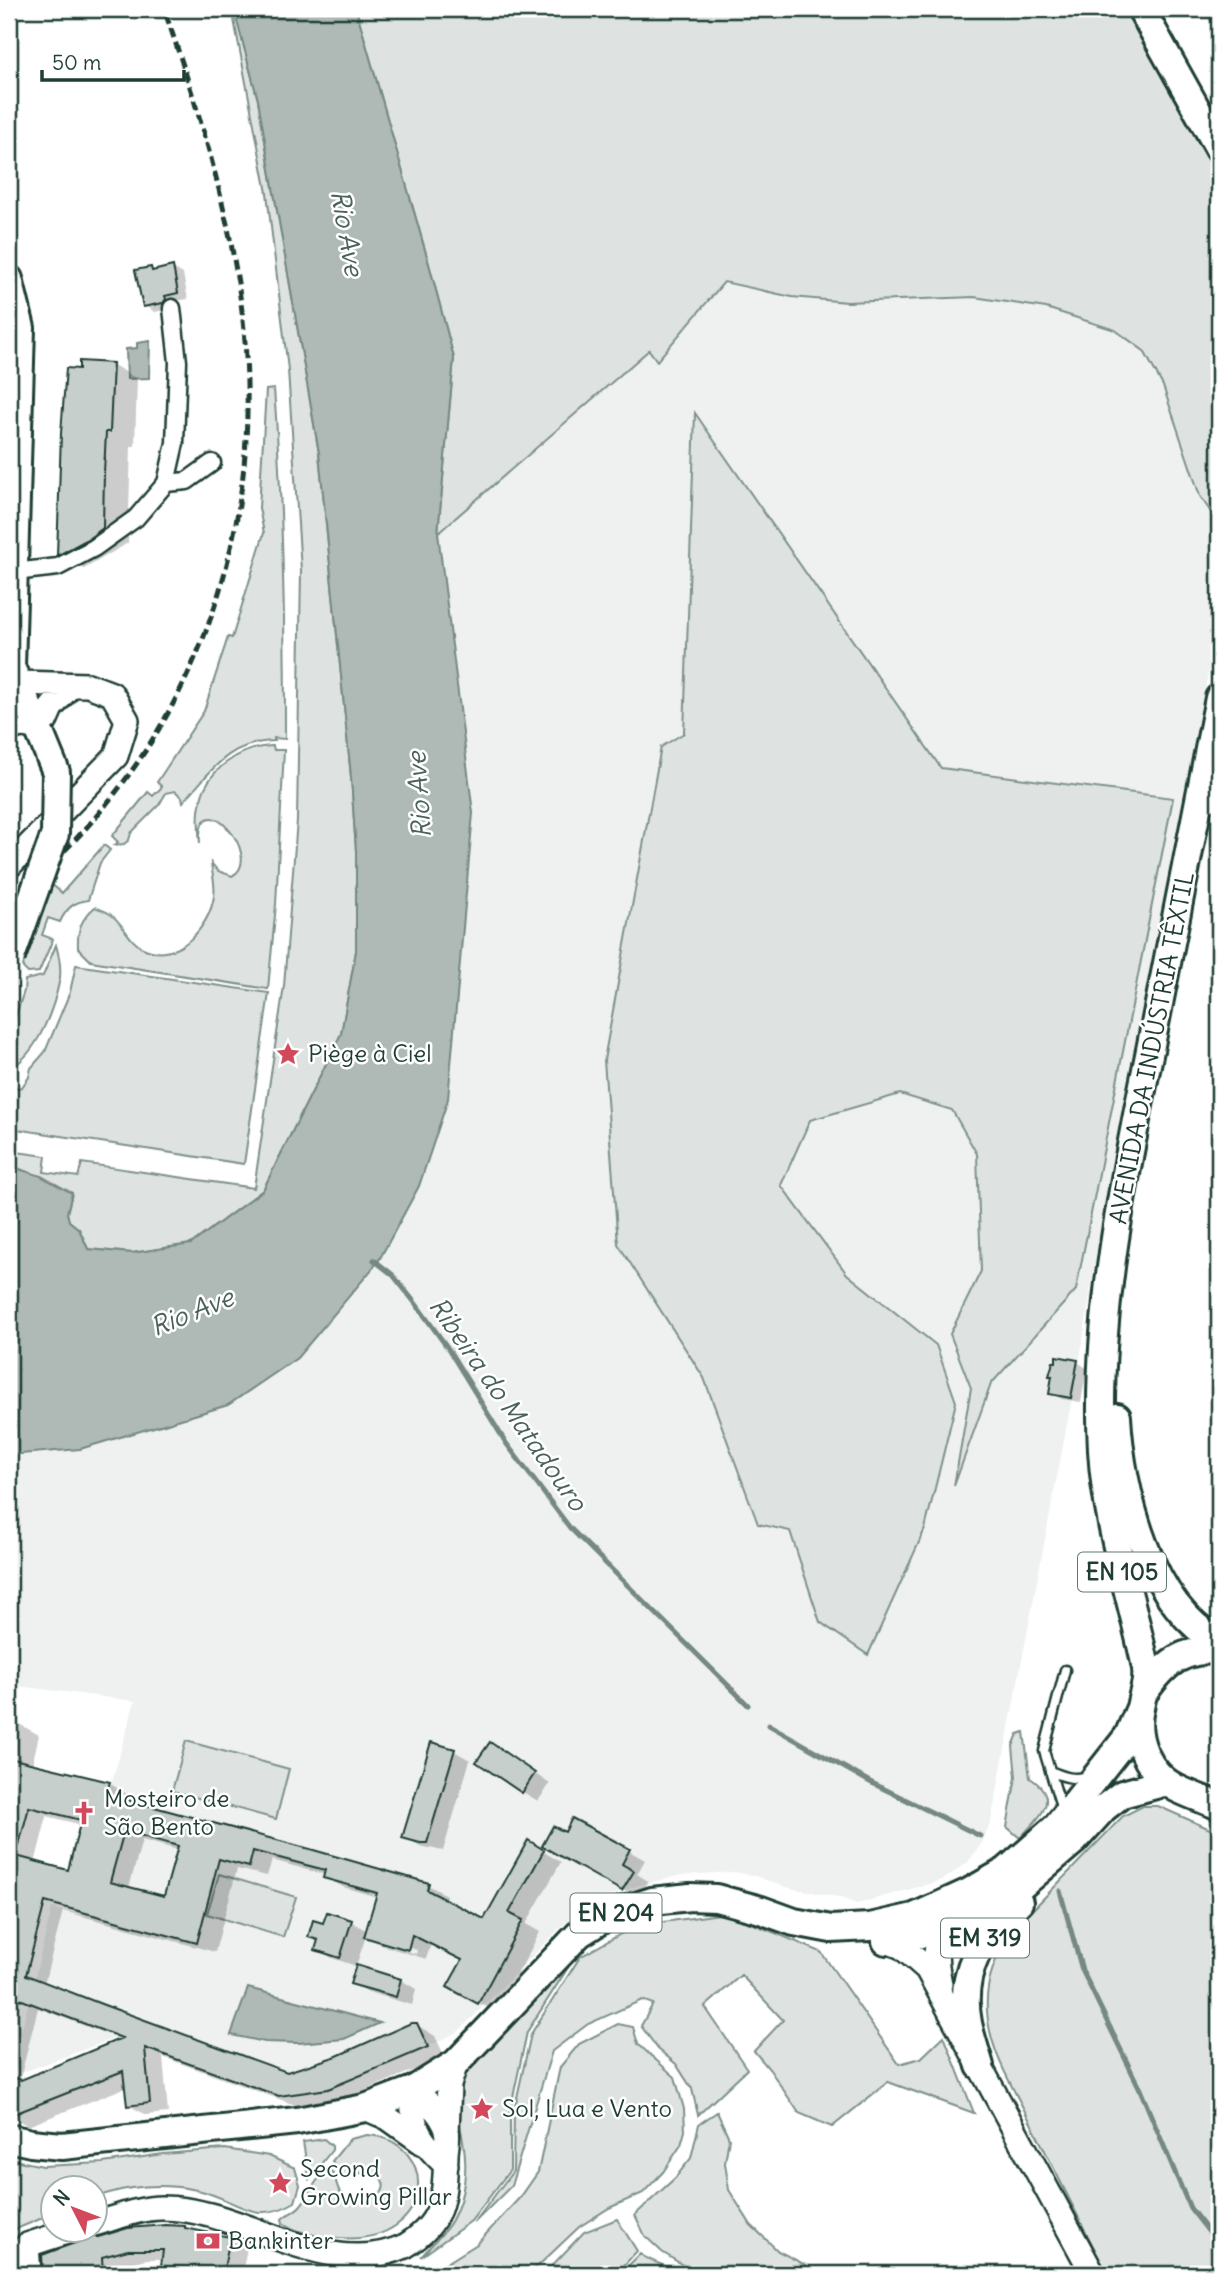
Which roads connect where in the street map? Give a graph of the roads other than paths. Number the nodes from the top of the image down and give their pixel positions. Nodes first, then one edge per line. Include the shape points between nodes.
1 (1141, 9) edge
2 (1219, 149) edge
3 (9, 279) edge
4 (172, 308) dead end
5 (212, 463) dead end
6 (166, 483) junction
7 (14, 572) junction
8 (11, 618) edge
9 (13, 677) edge
10 (71, 685) junction
11 (1219, 698) edge
12 (40, 733) junction
13 (9, 735) edge
14 (1208, 803) edge
15 (9, 866) edge
16 (10, 959) edge
17 (1111, 1275) junction
18 (1219, 1643) edge
19 (1219, 1650) edge
20 (1065, 1670) dead end
21 (1142, 1700) junction
22 (1107, 1762) junction
23 (1050, 1771) junction
24 (1167, 1782) junction
25 (1207, 1796) edge
26 (1219, 1807) edge
27 (1066, 1833) junction
28 (942, 1928) junction
29 (831, 1930) junction
30 (886, 1941) junction
31 (943, 1997) junction
32 (456, 2063) junction
33 (980, 2066) junction
34 (413, 2090) junction
35 (365, 2108) junction
36 (447, 2131) junction
37 (9, 2138) edge
38 (423, 2143) junction
39 (446, 2165) junction
40 (108, 2220) edge
41 (38, 2241) edge
42 (18, 2247) edge
43 (29, 2274) edge
44 (1093, 2274) edge

1 - 2 main road
3 - 7 main road via 21,328
4 - 6 street via 178,362 175,443
5 - 6 street via 187,481
6 - 7 street via 136,518 94,548 58,566
7 - 8 main road
8 - 9 main road
9 - 10 street
9 - 12 main road
10 - 12 street via 51,708
10 - 15 street via 88,685 113,694 127,720 116,756
11 - 14 main road, AVENIDA DA INDÚSTRIA TÊXTIL / EN 105
12 - 13 street via 25,727
12 - 16 main road, bridge via 57,772 54,834
14 - 17 main road, AVENIDA DA INDÚSTRIA TÊXTIL / EN 105 via 1120,1198
17 - 18 main road, EN 105 via 1118,1437 1133,1510 1152,1564 1173,1601 1205,1635
17 - 21 main road, EN 105 via 1101,1391 1102,1452 1114,1535 1145,1664
19 - 21 main road via 1179,1657 1159,1671
20 - 23 lane via 1044,1751
21 - 22 main road, EN 204 via 1128,1736
21 - 24 main road, EN 105 via 1138,1732 1144,1754
22 - 23 lane via 1081,1778
22 - 27 main road, EN 204
23 - 27 lane
24 - 25 main road, EN 105
24 - 27 main road, EN 204 via 1122,1794
25 - 26 main road, EN 105
27 - 28 main road, EN 204 via 1014,1892 980,1913
27 - 29 main road, EN 204 via 958,1897 898,1922
27 - 33 main road, EM 319 via 1038,1886 999,1919 972,1962 966,2003
28 - 30 main road, EN 204
28 - 31 street via 935,1950
29 - 30 main road, EN 204 via 852,1938
29 - 32 main road, EN 204 via 739,1903 703,1898 652,1901 610,1915 579,1934
30 - 31 street, EM 319 via 920,1962
31 - 33 street, EM 319
32 - 34 main road, EN 204
32 - 36 street via 449,2085
33 - 44 street, EM 319
34 - 35 main road, EN 204
34 - 36 street via 431,2104
34 - 38 street via 411,2111
35 - 37 main road, EN 204 via 297,2121 62,2146
35 - 38 street
36 - 39 street
38 - 39 street
39 - 40 street via 439,2214 419,2237 389,2256 353,2262 314,2257 203,2214 161,2208
41 - 42 street
42 - 43 street

